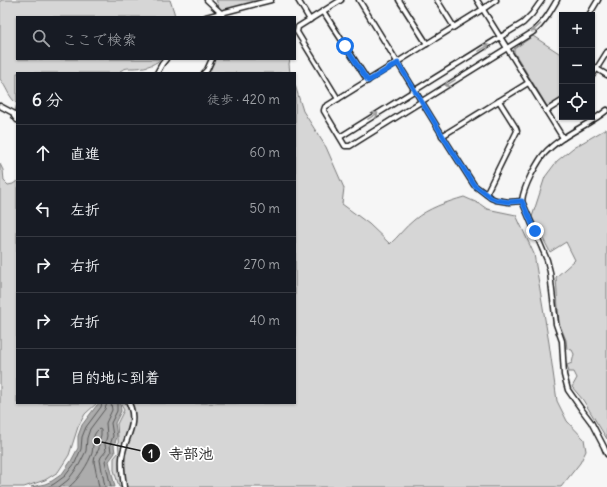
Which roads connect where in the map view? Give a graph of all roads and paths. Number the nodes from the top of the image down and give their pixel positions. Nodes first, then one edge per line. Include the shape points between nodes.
1 (207, 0) edge
2 (271, 0) edge
3 (298, 0) edge
4 (341, 0) edge
5 (359, 0) edge
6 (399, 0) edge
7 (437, 0) edge
8 (477, 0) edge
9 (496, 0) edge
10 (542, 0) edge
11 (557, 0) edge
12 (598, 0) edge
13 (483, 9) junction
14 (323, 11) junction
15 (591, 12) edge
16 (222, 15) edge
17 (310, 20) junction
18 (454, 27) junction
19 (501, 37) junction
20 (427, 44) junction
21 (507, 48) junction
22 (607, 52) edge
23 (165, 60) edge
24 (212, 60) edge
25 (398, 63) junction
26 (597, 69) junction
27 (158, 72) edge
28 (205, 72) edge
29 (595, 72) edge
30 (607, 75) edge
31 (368, 81) junction
32 (528, 82) junction
33 (414, 90) junction
34 (338, 99) junction
35 (421, 101) junction
36 (499, 101) junction
37 (559, 103) edge
38 (0, 106) edge
39 (607, 110) edge
40 (546, 111) junction
41 (15, 115) edge
42 (442, 136) junction
43 (340, 137) junction
44 (563, 138) junction
45 (486, 194) junction
46 (522, 201) junction
47 (129, 404) edge
48 (607, 454) edge
49 (124, 487) edge

1 - 16 street
2 - 16 street
3 - 17 street
4 - 14 street
5 - 25 street
6 - 20 street
7 - 18 street
8 - 13 street
9 - 13 street
10 - 19 street via 528,19
11 -> 21 street via 538,28
12 - 15 street
13 - 18 street
13 - 19 street
14 - 17 street
14 - 31 street
17 - 34 street via 298,27 297,32
18 - 20 street
19 - 21 street
33 -> 19 street
20 - 25 street
21 - 32 street
21 -> 35 street
22 - 26 street
23 - 27 street
24 - 28 street
25 - 31 street
25 - 33 street
26 - 29 street
26 - 30 street
31 - 34 street
32 - 36 street
32 - 40 street
33 - 35 street
43 -> 33 street
34 - 43 street via 324,110
35 - 42 street
35 - 43 street via 350,146 346,146
36 - 42 street
36 - 45 street via 517,130
37 - 40 street
38 - 41 street
39 - 44 street
40 - 44 street
42 - 45 street via 474,185
44 - 46 street via 549,149 537,164
45 - 46 street via 504,202
46 - 48 street via 550,272 568,390 592,422
47 - 49 street via 133,417 122,458

